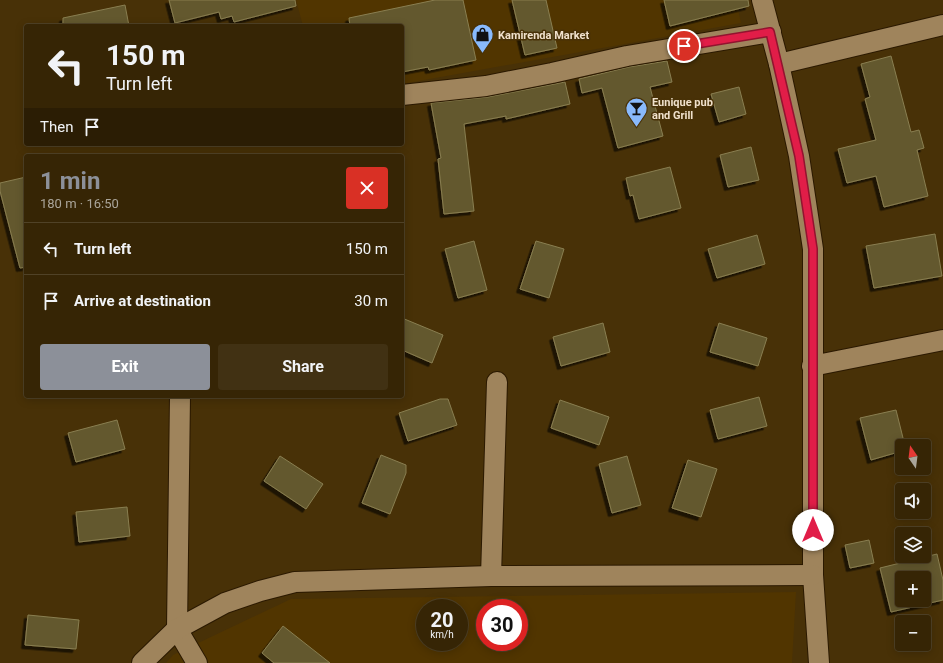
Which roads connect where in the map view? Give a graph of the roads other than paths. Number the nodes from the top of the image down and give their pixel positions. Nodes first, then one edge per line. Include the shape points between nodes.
1 (762, 0) edge
2 (943, 25) edge
3 (770, 32) junction
4 (779, 64) junction
5 (404, 95) edge
6 (943, 340) edge
7 (812, 366) junction
8 (498, 382) dead end
9 (180, 398) edge
10 (813, 575) junction
11 (491, 576) junction
12 (176, 629) junction
13 (142, 663) edge
14 (197, 663) edge
15 (819, 663) edge

1 - 3 street
2 - 4 street
3 - 4 street
3 - 5 street via 627,56 486,86
4 - 7 street via 799,156 813,249
6 - 7 street
7 - 10 street
8 - 11 street
9 - 12 street
10 - 11 street
10 - 15 street
11 - 12 street via 296,582 225,603
12 - 13 street
12 - 14 street

